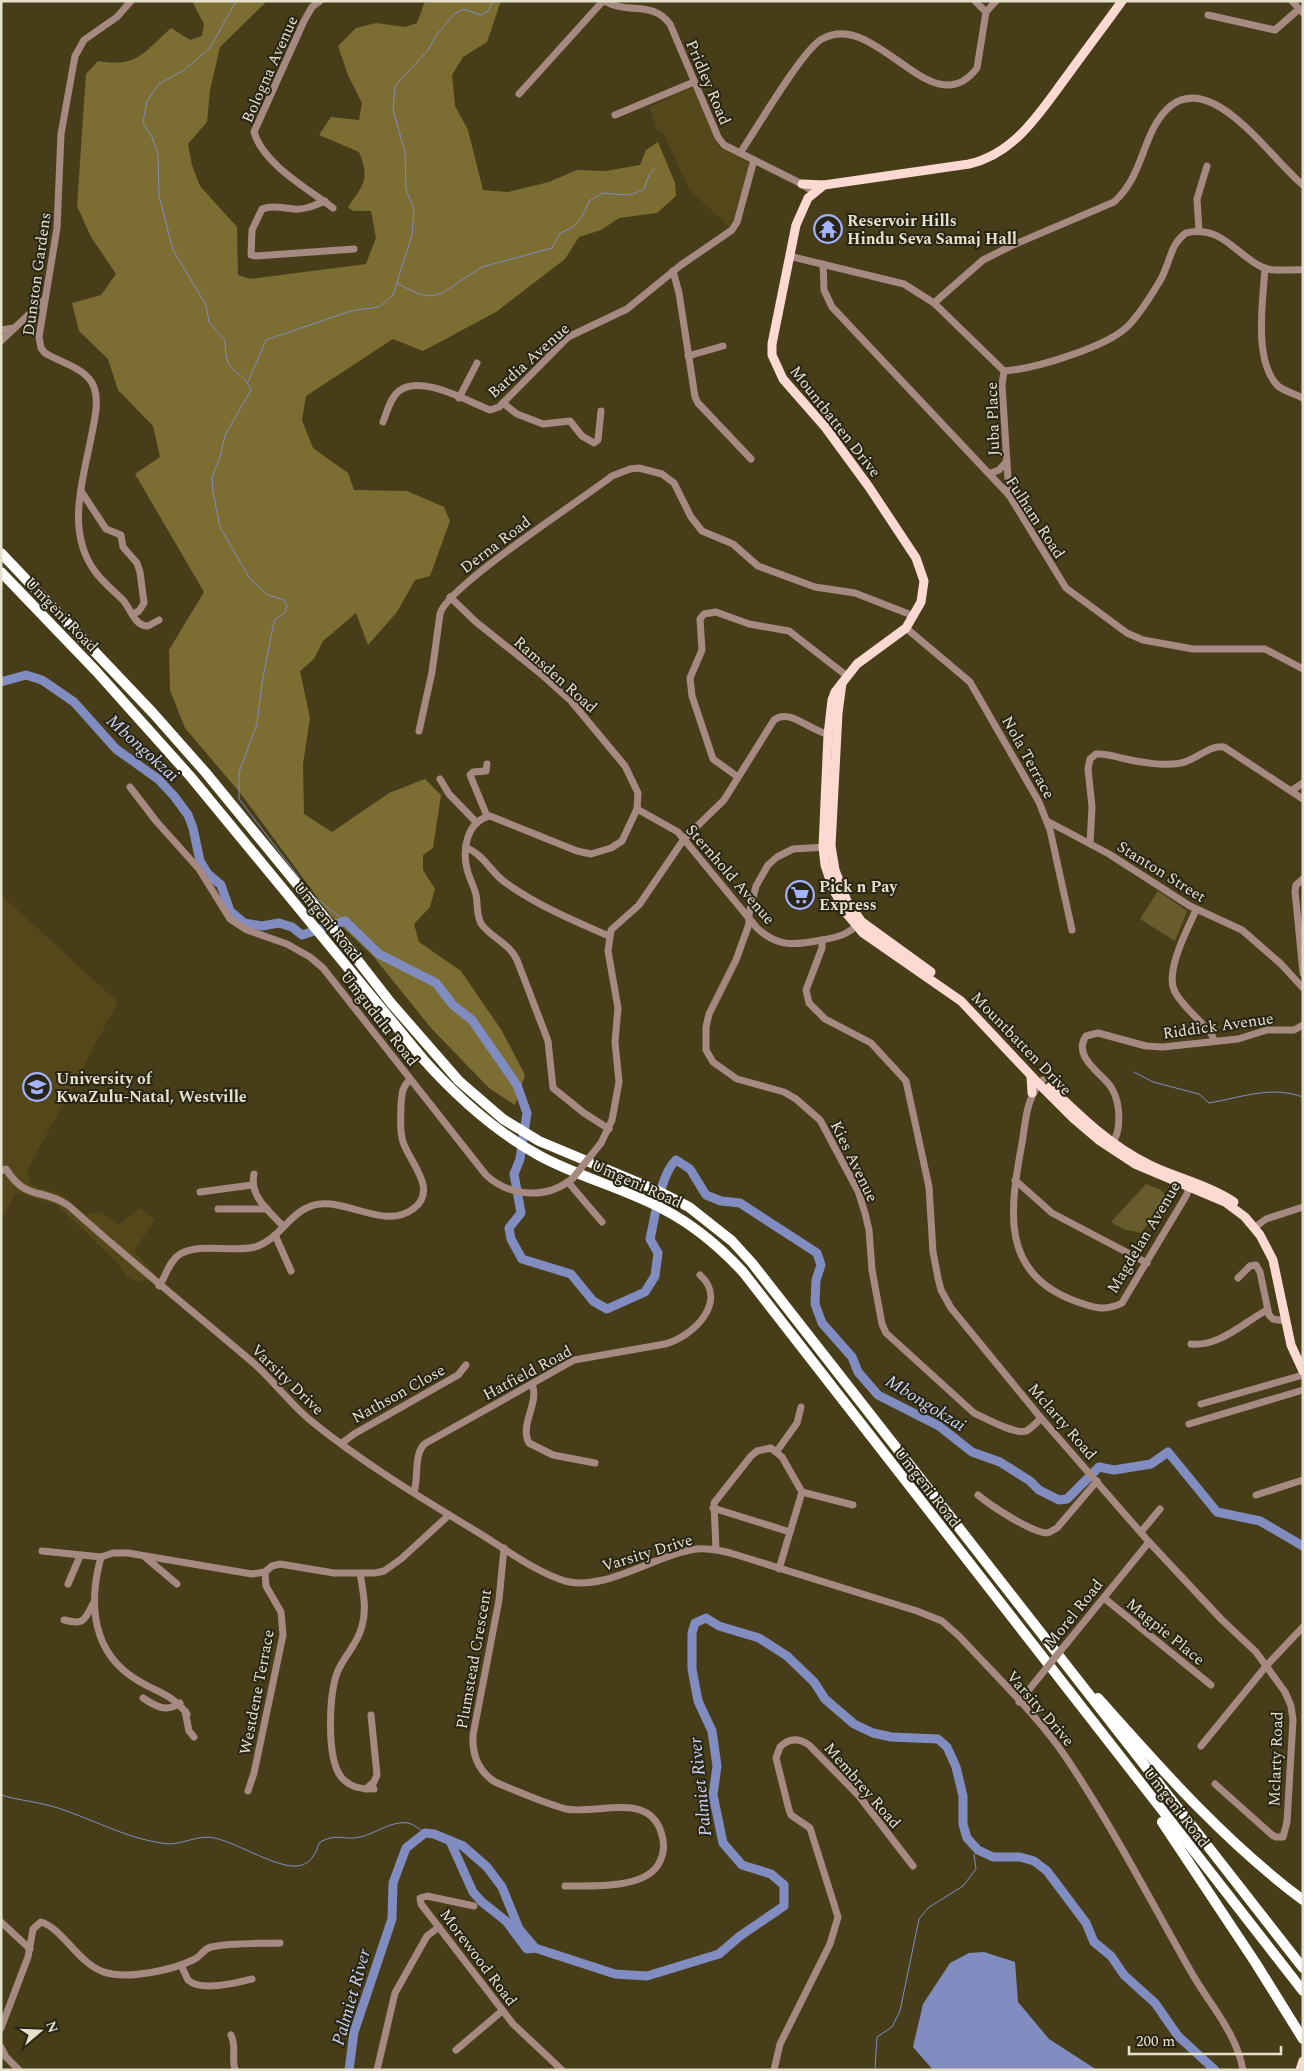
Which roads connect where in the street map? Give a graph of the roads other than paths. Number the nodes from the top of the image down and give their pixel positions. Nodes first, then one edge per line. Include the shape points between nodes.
1 (131, 1) edge
2 (320, 1) edge
3 (603, 1) edge
4 (634, 1) edge
5 (975, 1) edge
6 (996, 1) edge
7 (1122, 1) edge
8 (1292, 1) edge
9 (641, 5) junction
10 (1301, 11) edge
11 (986, 12) junction
12 (1208, 15) dead end
13 (694, 82) junction
14 (519, 94) dead end
15 (615, 115) dead end
16 (740, 154) junction
17 (754, 160) junction
18 (1207, 166) dead end
19 (802, 184) junction
20 (824, 185) junction
21 (1303, 186) edge
22 (814, 192) junction
23 (325, 201) junction
24 (333, 208) dead end
25 (1199, 231) junction
26 (354, 248) dead end
27 (789, 256) junction
28 (823, 264) junction
29 (1265, 268) junction
30 (1303, 270) edge
31 (673, 271) junction
32 (44, 300) junction
33 (934, 303) junction
34 (14, 328) junction
35 (1, 330) edge
36 (1, 341) edge
37 (723, 346) dead end
38 (688, 356) junction
39 (477, 363) dead end
40 (1004, 371) junction
41 (459, 398) junction
42 (1303, 398) edge
43 (503, 403) junction
44 (601, 410) dead end
45 (383, 422) dead end
46 (751, 459) dead end
47 (1007, 461) junction
48 (991, 473) junction
49 (81, 491) junction
50 (1010, 496) junction
51 (1, 553) edge
52 (1, 572) edge
53 (450, 597) junction
54 (133, 614) junction
55 (914, 616) junction
56 (159, 620) dead end
57 (906, 628) junction
58 (1303, 669) edge
59 (844, 680) junction
60 (419, 731) dead end
61 (832, 735) junction
62 (487, 764) dead end
63 (738, 777) junction
64 (440, 779) dead end
65 (1303, 783) edge
66 (130, 787) dead end
67 (1291, 791) junction
68 (1303, 799) edge
69 (637, 809) junction
70 (487, 816) junction
71 (1047, 821) junction
72 (477, 823) junction
73 (684, 839) junction
74 (1090, 843) junction
75 (827, 847) junction
76 (466, 848) junction
77 (1303, 879) edge
78 (1196, 910) junction
79 (750, 920) junction
80 (859, 924) junction
81 (1072, 930) dead end
82 (609, 936) junction
83 (822, 940) junction
84 (1303, 973) edge
85 (1303, 988) edge
86 (1303, 1025) edge
87 (1214, 1040) junction
88 (1031, 1076) junction
89 (410, 1080) junction
90 (1041, 1082) junction
91 (1032, 1093) junction
92 (609, 1129) junction
93 (1111, 1146) junction
94 (4, 1170) edge
95 (254, 1174) dead end
96 (570, 1180) junction
97 (1015, 1180) junction
98 (252, 1185) junction
99 (1190, 1185) junction
100 (200, 1192) dead end
101 (1303, 1208) edge
102 (218, 1209) dead end
103 (267, 1209) junction
104 (602, 1222) dead end
105 (283, 1226) junction
106 (1256, 1226) junction
107 (275, 1234) junction
108 (1147, 1262) junction
109 (291, 1271) dead end
110 (700, 1275) dead end
111 (1238, 1278) dead end
112 (160, 1286) junction
113 (1267, 1310) junction
114 (1285, 1321) junction
115 (1191, 1344) dead end
116 (1303, 1360) edge
117 (466, 1365) dead end
118 (1303, 1373) edge
119 (532, 1384) junction
120 (1303, 1390) edge
121 (1202, 1404) dead end
122 (801, 1407) dead end
123 (1041, 1418) junction
124 (1189, 1424) dead end
125 (342, 1443) junction
126 (777, 1451) junction
127 (595, 1463) dead end
128 (1093, 1477) junction
129 (1303, 1480) edge
130 (414, 1492) junction
131 (802, 1492) junction
132 (1256, 1495) dead end
133 (978, 1496) dead end
134 (853, 1505) dead end
135 (713, 1508) junction
136 (1160, 1509) dead end
137 (449, 1515) junction
138 (790, 1532) junction
139 (1140, 1532) junction
140 (1149, 1542) junction
141 (504, 1548) junction
142 (716, 1550) junction
143 (42, 1551) dead end
144 (80, 1556) junction
145 (145, 1556) junction
146 (101, 1557) junction
147 (779, 1568) junction
148 (266, 1572) junction
149 (360, 1573) junction
150 (68, 1584) dead end
151 (177, 1584) dead end
152 (1104, 1598) junction
153 (94, 1601) junction
154 (64, 1620) dead end
155 (1303, 1627) edge
156 (1036, 1628) junction
157 (1267, 1665) junction
158 (1211, 1685) dead end
159 (143, 1698) dead end
160 (1019, 1702) junction
161 (180, 1703) junction
162 (371, 1715) dead end
163 (194, 1737) dead end
164 (1201, 1746) dead end
165 (1122, 1761) junction
166 (1215, 1784) dead end
167 (248, 1791) dead end
168 (913, 1866) dead end
169 (565, 1886) dead end
170 (1303, 1900) edge
171 (474, 1906) dead end
172 (1, 1922) edge
173 (439, 1927) junction
174 (280, 1943) dead end
175 (30, 1949) junction
176 (181, 1965) junction
177 (1303, 1968) edge
178 (252, 1979) dead end
179 (1303, 1991) edge
180 (502, 2011) junction
181 (1, 2028) edge
182 (231, 2035) dead end
183 (1303, 2039) edge
184 (1, 2047) edge
185 (456, 2050) dead end
186 (10, 2061) junction
187 (1303, 2061) edge
188 (1, 2062) edge
189 (19, 2070) edge
190 (236, 2070) edge
191 (378, 2070) edge
192 (562, 2070) edge
193 (774, 2070) edge
194 (1243, 2070) edge
195 (1300, 2070) edge

1 - 32 street, Dunston Gardens via 117,17 84,40 75,56 62,134 57,228
2 - 23 street, Bologna Avenue via 304,21 254,132 261,147 279,166
3 - 9 street, Pridley Road via 615,5
3 - 14 street
4 - 9 street, Pridley Road
5 - 11 street
6 - 11 street
7 - 20 main road, Mountbatten Drive via 1035,119 1009,145 991,157 969,164
8 - 10 street
9 - 13 street, Pridley Road via 656,8 665,16
10 - 12 street via 1275,30
11 - 16 street via 977,68 971,76 954,84 931,83 873,44 853,36 836,33 822,39 805,55
13 - 15 street
13 - 16 street, Pridley Road via 718,137 724,145
16 - 17 street, Pridley Road
17 - 19 street, Pridley Road
17 - 31 street, Bardia Avenue via 732,230
18 - 25 street via 1197,199
19 - 20 main road
19 - 22 street, Pridley Road
20 - 22 main road, Mountbatten Drive
21 - 33 street via 1239,119 1218,105 1201,99 1179,102 1167,109 1157,122 1145,145 1134,179 1114,202 983,260
22 - 27 main road, Mountbatten Drive via 796,225
23 - 24 street, Bologna Avenue
23 - 26 street via 307,208 276,206 262,209 252,230 251,255
25 - 29 street via 1227,241
25 - 40 street via 1186,233 1174,246 1162,276 1128,326 1081,351 1026,368
27 - 28 street
27 - 55 main road, Mountbatten Drive via 772,344 776,365 783,379 847,455 916,558 924,581 921,602
28 - 33 street via 904,284
28 - 48 street, Fulham Road via 824,290 832,307
29 - 30 street
29 - 42 street via 1262,350 1278,386
31 - 38 street
31 - 43 street, Bardia Avenue via 627,309 568,338
32 - 34 street
32 - 49 street, Dunston Gardens via 39,330 41,348 49,356 86,376 96,394 95,419
33 - 40 street
34 - 35 street
34 - 36 street
37 - 38 street
38 - 46 street via 692,387 698,403
39 - 41 street
40 - 47 street, Juba Place
41 - 43 street, Bardia Avenue via 490,410
41 - 45 street, Bardia Avenue via 429,386 413,385 395,396
43 - 44 street via 517,414 543,424 570,421 582,436 594,443 598,441
47 - 48 street
47 - 50 street, Juba Place
48 - 50 street, Fulham Road
49 - 54 street, Dunston Gardens via 79,534 85,553 100,578 125,601
49 - 54 street via 106,529 121,535 123,547 139,566 144,603 139,612
50 - 58 street, Fulham Road via 1066,588 1127,633 1144,640 1193,649 1265,649
51 - 156 highway, Umgeni Road via 206,773 390,1003 459,1081 483,1103 539,1141 661,1192 709,1221 752,1263
52 - 165 highway, Umgeni Road via 190,776 437,1075 471,1108 513,1140 540,1155 658,1206 714,1242 743,1272
53 - 55 street, Derna Road via 620,472 646,469 666,476 676,487 702,531 733,544 758,566 815,587 855,593
53 - 60 street, Derna Road via 440,610
53 - 69 street, Ramsden Road via 585,717 634,781 638,793
54 - 56 street, Dunston Gardens via 141,626
55 - 57 main road, Mountbatten Drive
57 - 59 main road, Mountbatten Drive via 864,659
57 - 71 street, Nola Terrace via 970,682
59 - 61 main road, Mountbatten Drive via 832,700
59 - 63 street via 789,631 749,624 716,612 704,614 700,619 702,650 690,678 692,696 713,759
61 - 63 street via 819,734 790,716 777,717
61 - 75 main road, Mountbatten Drive
62 - 70 street via 486,771 473,772 470,777
63 - 73 street via 724,800
64 - 72 street via 449,794
65 - 67 street
66 - 89 street, Umgudulu Road via 199,869 230,919 247,930 287,944 319,964
67 - 68 street
67 - 74 street via 1217,746 1181,763 1144,762 1106,753 1096,754 1090,759 1088,768 1092,807
69 - 70 street via 617,846 591,854
69 - 73 street, Sternhold Avenue via 669,826
70 - 72 street
71 - 74 street, Stanton Street
71 - 81 street, Nola Terrace
72 - 76 street via 470,831
73 - 79 street, Sternhold Avenue
73 - 82 street via 644,899 616,924
74 - 78 street, Stanton Street
75 - 79 street, Kies Avenue via 793,849 768,865 754,893
75 - 80 main road, Mountbatten Drive via 825,865 847,914
76 - 82 street via 475,851 516,890
76 - 92 street via 466,867 476,896 479,920 517,960 548,1041 553,1088
77 - 84 street via 1295,891
78 - 85 street, Stanton Street via 1242,930
78 - 87 street via 1180,945 1172,986
79 - 83 street, Sternhold Avenue via 765,936 783,944 798,945
79 - 123 street, Kies Avenue via 736,960 709,1014 705,1043 712,1060 736,1079 784,1092 820,1120 860,1198 870,1230 870,1257 882,1324 893,1341 984,1418 1018,1432 1029,1429
80 - 83 street, Sternhold Avenue via 844,936
80 - 88 main road, Mountbatten Drive via 883,949 956,997
80 - 90 main road, Mountbatten Drive via 955,991 981,1014
82 - 92 street via 608,951 618,1008 615,1042 619,1082
83 - 123 street, Mclarty Road via 806,990 808,1003 825,1019 871,1043 906,1080 929,1187 933,1252 941,1290 951,1308
86 - 87 street, Riddick Avenue via 1294,1030 1267,1030 1238,1039
87 - 93 street, Riddick Avenue via 1155,1047 1098,1033 1086,1036 1082,1046 1087,1060 1115,1096 1118,1126
88 - 90 main road, Mountbatten Drive
88 - 91 main road
89 - 96 street via 486,1175 499,1186 518,1192 547,1192
89 - 105 street, Umgudulu Road via 403,1091 401,1127 405,1147 424,1184 423,1195 416,1206 406,1214 393,1216 319,1204 299,1211
90 - 91 street, Magdelan Avenue
90 - 93 main road, Mountbatten Drive via 1073,1118
91 - 97 street, Magdelan Avenue
92 - 96 street, bridge
93 - 99 main road, Mountbatten Drive via 1143,1168
94 - 112 street, Varsity Drive via 20,1188 54,1198 68,1206
95 - 98 street
96 - 104 street
97 - 108 street via 1052,1213
97 - 108 street, Magdelan Avenue via 1015,1238 1031,1272 1050,1290 1096,1308 1113,1307 1125,1300
98 - 100 street
98 - 103 street
99 - 106 main road, Mountbatten Drive via 1225,1202
99 - 108 street, Magdelan Avenue
101 - 106 street via 1270,1217
102 - 103 street
103 - 105 street
105 - 107 street, Umgudulu Road
106 - 114 main road, Mountbatten Drive via 1273,1260
106 - 116 main road, Mountbatten Drive via 1276,1252 1295,1340
107 - 109 street
107 - 112 street, Umgudulu Road via 255,1247 191,1250 180,1254 172,1262
110 - 119 street, Hatfield Road via 706,1280 709,1291 706,1312 687,1336 664,1344 580,1358
111 - 113 street via 1250,1266 1256,1265
112 - 125 street, Varsity Drive via 257,1366 306,1417
113 - 114 street via 1273,1319
113 - 115 street via 1215,1341 1204,1345
114 - 118 main road, Mountbatten Drive
117 - 125 street, Nathson Close via 458,1375
118 - 121 street
119 - 127 street via 534,1396 526,1432 529,1443 552,1455
119 - 130 street, Hatfield Road via 423,1445
120 - 124 street
122 - 126 street via 796,1423
123 - 128 street, Mclarty Road
125 - 130 street, Varsity Drive
126 - 131 street
126 - 135 street via 766,1449 751,1456 718,1495
128 - 133 street via 1057,1528 1048,1533 1038,1531
128 - 139 street, Mclarty Road
129 - 132 street
130 - 137 street, Varsity Drive
131 - 134 street
131 - 138 street
135 - 138 street
135 - 142 street
136 - 139 street
137 - 141 street, Varsity Drive
137 - 149 street via 384,1571
138 - 147 street
139 - 140 street, Mclarty Road
140 - 152 street, Morel Road
140 - 157 street, Mclarty Road
141 - 142 street, Varsity Drive via 550,1575 580,1583 602,1580 691,1550
141 - 169 street, Plumstead Crescent via 499,1600 473,1735 478,1764 495,1782 565,1808 581,1811 620,1807 638,1809 656,1821 663,1836 659,1863 642,1878 622,1883
142 - 147 street, Varsity Drive
143 - 144 street
144 - 146 street
144 - 150 street
145 - 146 street via 120,1553
145 - 148 street via 252,1574
145 - 151 street
146 - 153 street
147 - 160 street, Varsity Drive via 942,1621
148 - 149 street via 280,1564 317,1571
148 - 167 street, Westdene Terrace via 266,1586 282,1616 283,1635
149 - 162 street via 364,1598 363,1625 337,1672 331,1708 338,1771 348,1783 358,1788 370,1789 377,1775
152 - 158 street, Magpie Place
152 - 160 street, Morel Road, bridge
153 - 154 street via 88,1616 82,1621
153 - 161 street via 98,1632 105,1647 130,1675
155 - 157 street
156 - 170 highway via 1212,1823
156 - 177 highway, Umgeni Road
157 - 164 street
157 - 166 street, Mclarty Road via 1286,1692 1292,1712 1284,1835 1280,1838 1272,1835
159 - 161 street via 158,1708 171,1708
160 - 194 street, Varsity Drive via 1065,1756 1105,1820 1196,1981 1233,2038
161 - 163 street via 186,1713 189,1732
165 - 179 highway, Umgeni Road
165 - 183 highway
168 - 193 street, Membrey Road via 859,1796 809,1745 800,1739 780,1747 776,1758 789,1810 810,1828 838,1916 824,1958 780,2044
171 - 173 street, Morewood Road via 421,1896 421,1904
172 - 175 street
173 - 180 street, Morewood Road
173 - 191 street via 427,1936 395,1993
174 - 176 street via 211,1947 197,1959
175 - 176 street via 33,1929 41,1922 87,1963 105,1973 144,1973
175 - 181 street
176 - 178 street via 192,1984 224,1985
180 - 185 street
180 - 192 street, Morewood Road
182 - 190 street
184 - 186 street
186 - 188 street
186 - 189 street
187 - 195 main road

